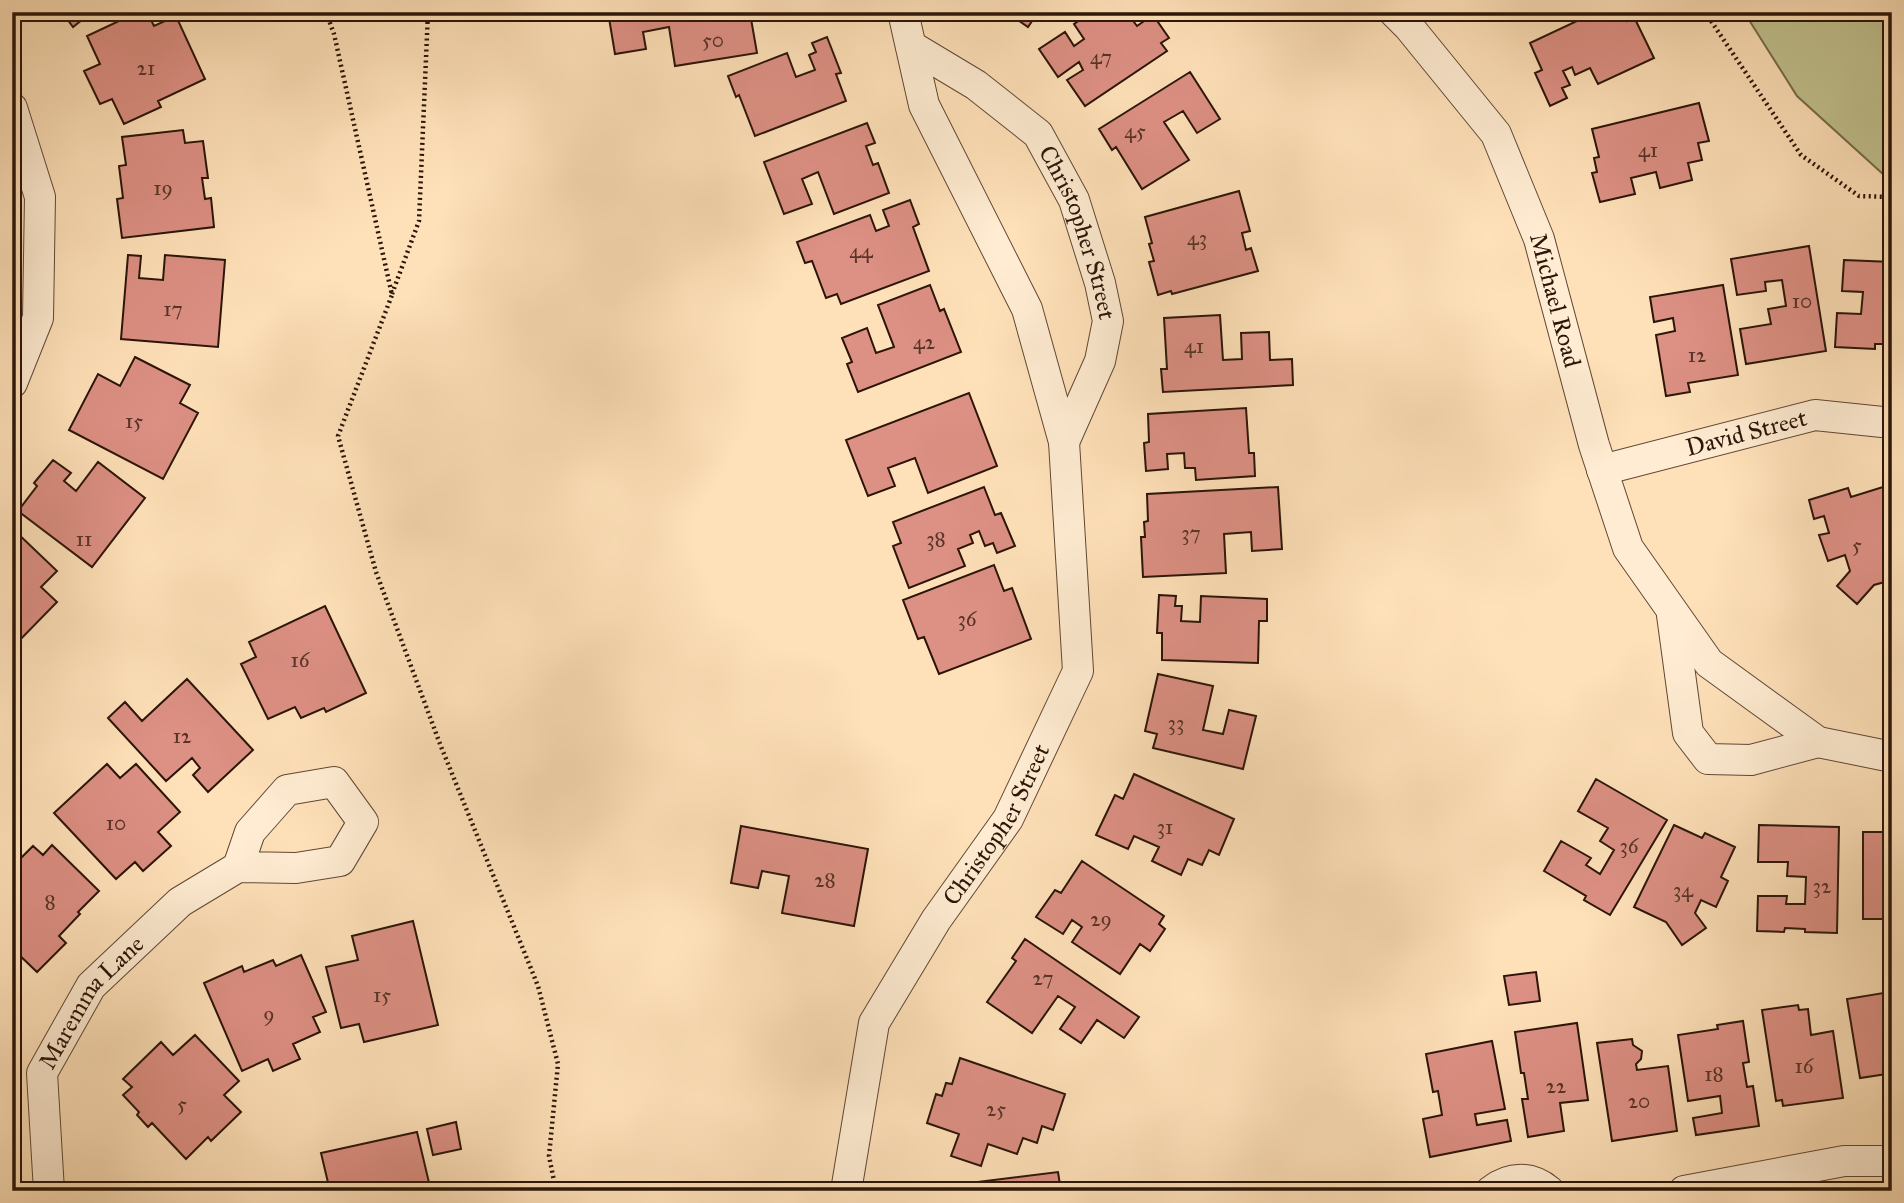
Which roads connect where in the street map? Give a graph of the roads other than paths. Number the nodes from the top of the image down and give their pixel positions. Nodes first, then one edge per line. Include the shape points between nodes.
1 (903, 12) edge
2 (1394, 12) edge
3 (911, 46) junction
4 (12, 108) edge
5 (12, 383) edge
6 (1892, 423) edge
7 (1064, 442) junction
8 (1602, 470) junction
9 (1671, 611) junction
10 (1818, 741) junction
11 (1892, 757) edge
12 (238, 867) dead end
13 (1892, 1161) edge
14 (49, 1191) edge
15 (846, 1191) edge
16 (1491, 1191) edge
17 (1549, 1191) edge
18 (1684, 1191) edge

1 - 3 street, Christopher Street
2 - 8 street, Michael Road via 1496,134 1539,239
3 - 7 street, Christopher Street via 924,105 1027,309
3 - 7 street, Christopher Street via 976,85 1038,134 1074,200 1108,321 1100,361
4 - 5 street via 40,197 38,318
6 - 8 street, David Street via 1815,415
7 - 15 street, Christopher Street via 1079,671 1008,819 936,920 874,1023
8 - 9 street, Michael Road via 1628,548
9 - 10 street, Michael Road via 1709,663
9 - 10 street, Michael Road via 1688,733 1708,759 1751,760
10 - 11 street, Michael Road
12 - 14 street, Maremma Lane via 180,902 91,986 42,1073
13 - 18 street via 1844,1161
16 - 17 street via 1520,1179 1535,1181

